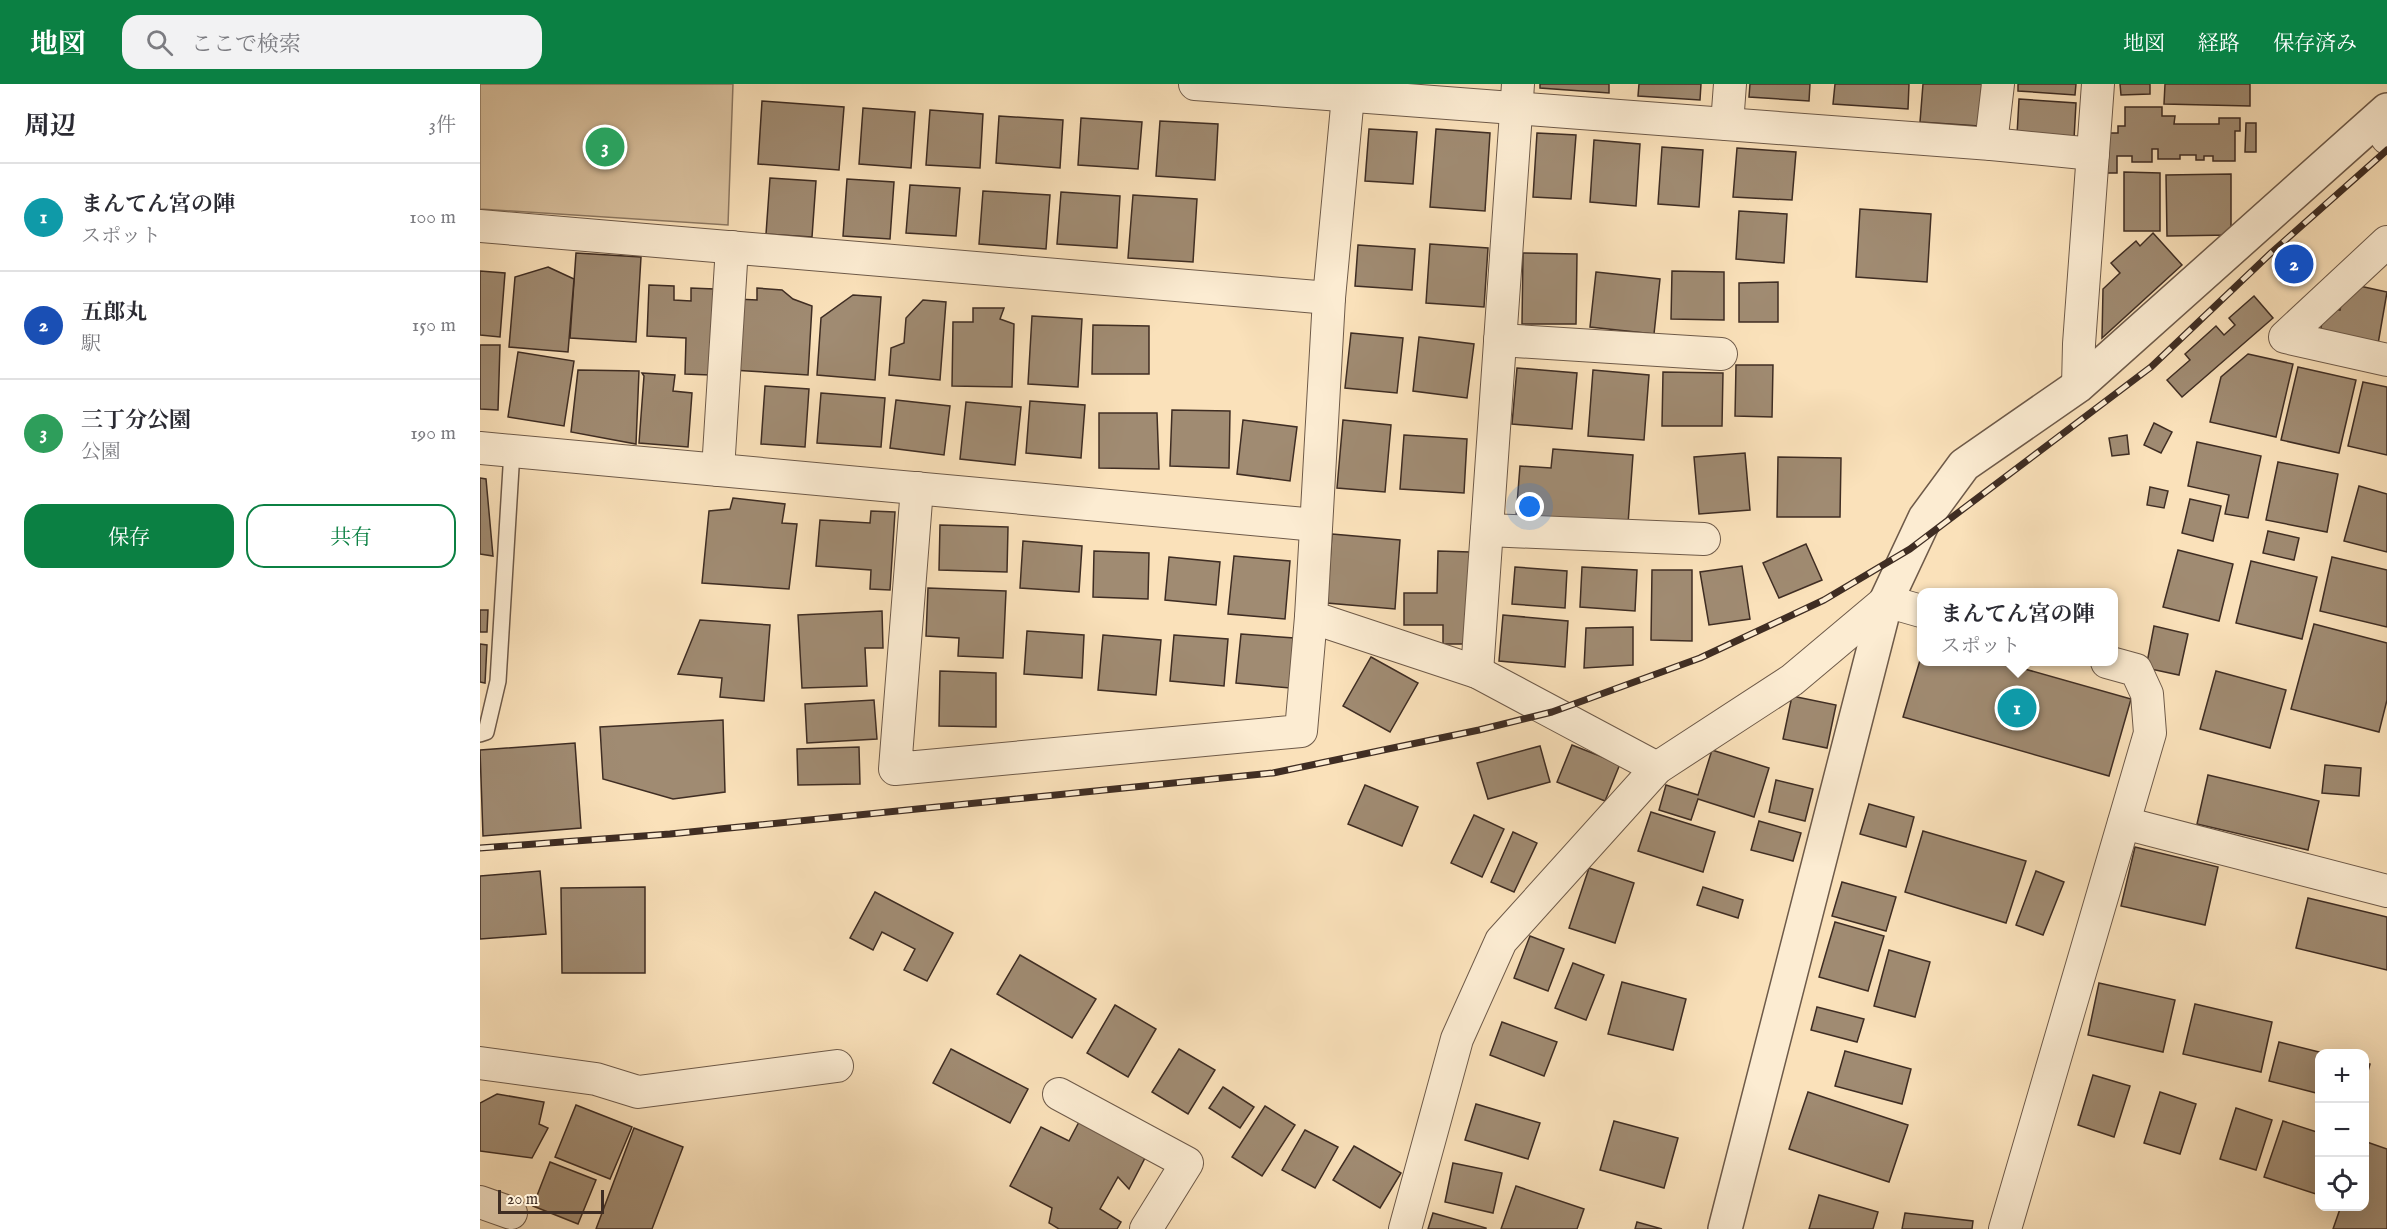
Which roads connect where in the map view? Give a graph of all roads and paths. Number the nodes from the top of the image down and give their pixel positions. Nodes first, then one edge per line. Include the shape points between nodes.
1 (1195, 84) edge
2 (1730, 84) edge
3 (1998, 84) edge
4 (2098, 84) edge
5 (1348, 90) edge
6 (1517, 96) edge
7 (2383, 123) edge
8 (1727, 124) junction
9 (1991, 144) junction
10 (2093, 154) junction
11 (480, 226) edge
12 (2387, 242) edge
13 (732, 247) junction
14 (1329, 298) junction
15 (1500, 340) junction
16 (1721, 354) dead end
17 (2387, 360) edge
18 (2078, 386) junction
19 (480, 448) edge
20 (512, 451) junction
21 (718, 470) junction
22 (917, 488) junction
23 (1316, 525) junction
24 (1487, 530) junction
25 (1704, 539) dead end
26 (1886, 601) junction
27 (1917, 610) edge
28 (1311, 617) junction
29 (2118, 665) edge
30 (1477, 672) junction
31 (480, 734) edge
32 (1657, 768) junction
33 (2124, 823) junction
34 (2387, 891) edge
35 (480, 1063) edge
36 (837, 1066) dead end
37 (1059, 1094) dead end
38 (480, 1202) edge
39 (511, 1213) dead end
40 (1146, 1229) edge
41 (1405, 1229) edge
42 (1725, 1229) edge
43 (2005, 1229) edge

1 - 5 street
2 - 8 street
3 - 9 street
4 - 10 street
5 - 6 street
5 - 14 street
6 - 8 street
6 - 15 street
7 - 18 street
8 - 9 street
9 - 10 street
10 - 18 street
11 - 13 street
12 - 17 street via 2285,337
13 - 14 street
13 - 21 street
14 - 23 street
15 - 16 street
15 - 24 street
18 - 26 street via 1964,465 1925,518
19 - 20 street
20 - 21 street
20 - 31 lane via 498,681 486,732
21 - 22 street
22 - 23 street
22 - 28 street via 895,769 1301,731
23 - 28 street
24 - 25 street
24 - 30 street
26 - 27 street
26 - 32 street via 1792,680
26 - 42 street
28 - 30 street
29 - 33 street via 2136,670 2147,694 2150,733
30 - 32 street
32 - 41 street via 1501,941 1457,1039
33 - 34 street
33 - 43 street
35 - 36 street via 596,1079 638,1092
37 - 40 street via 1187,1163
38 - 39 street

